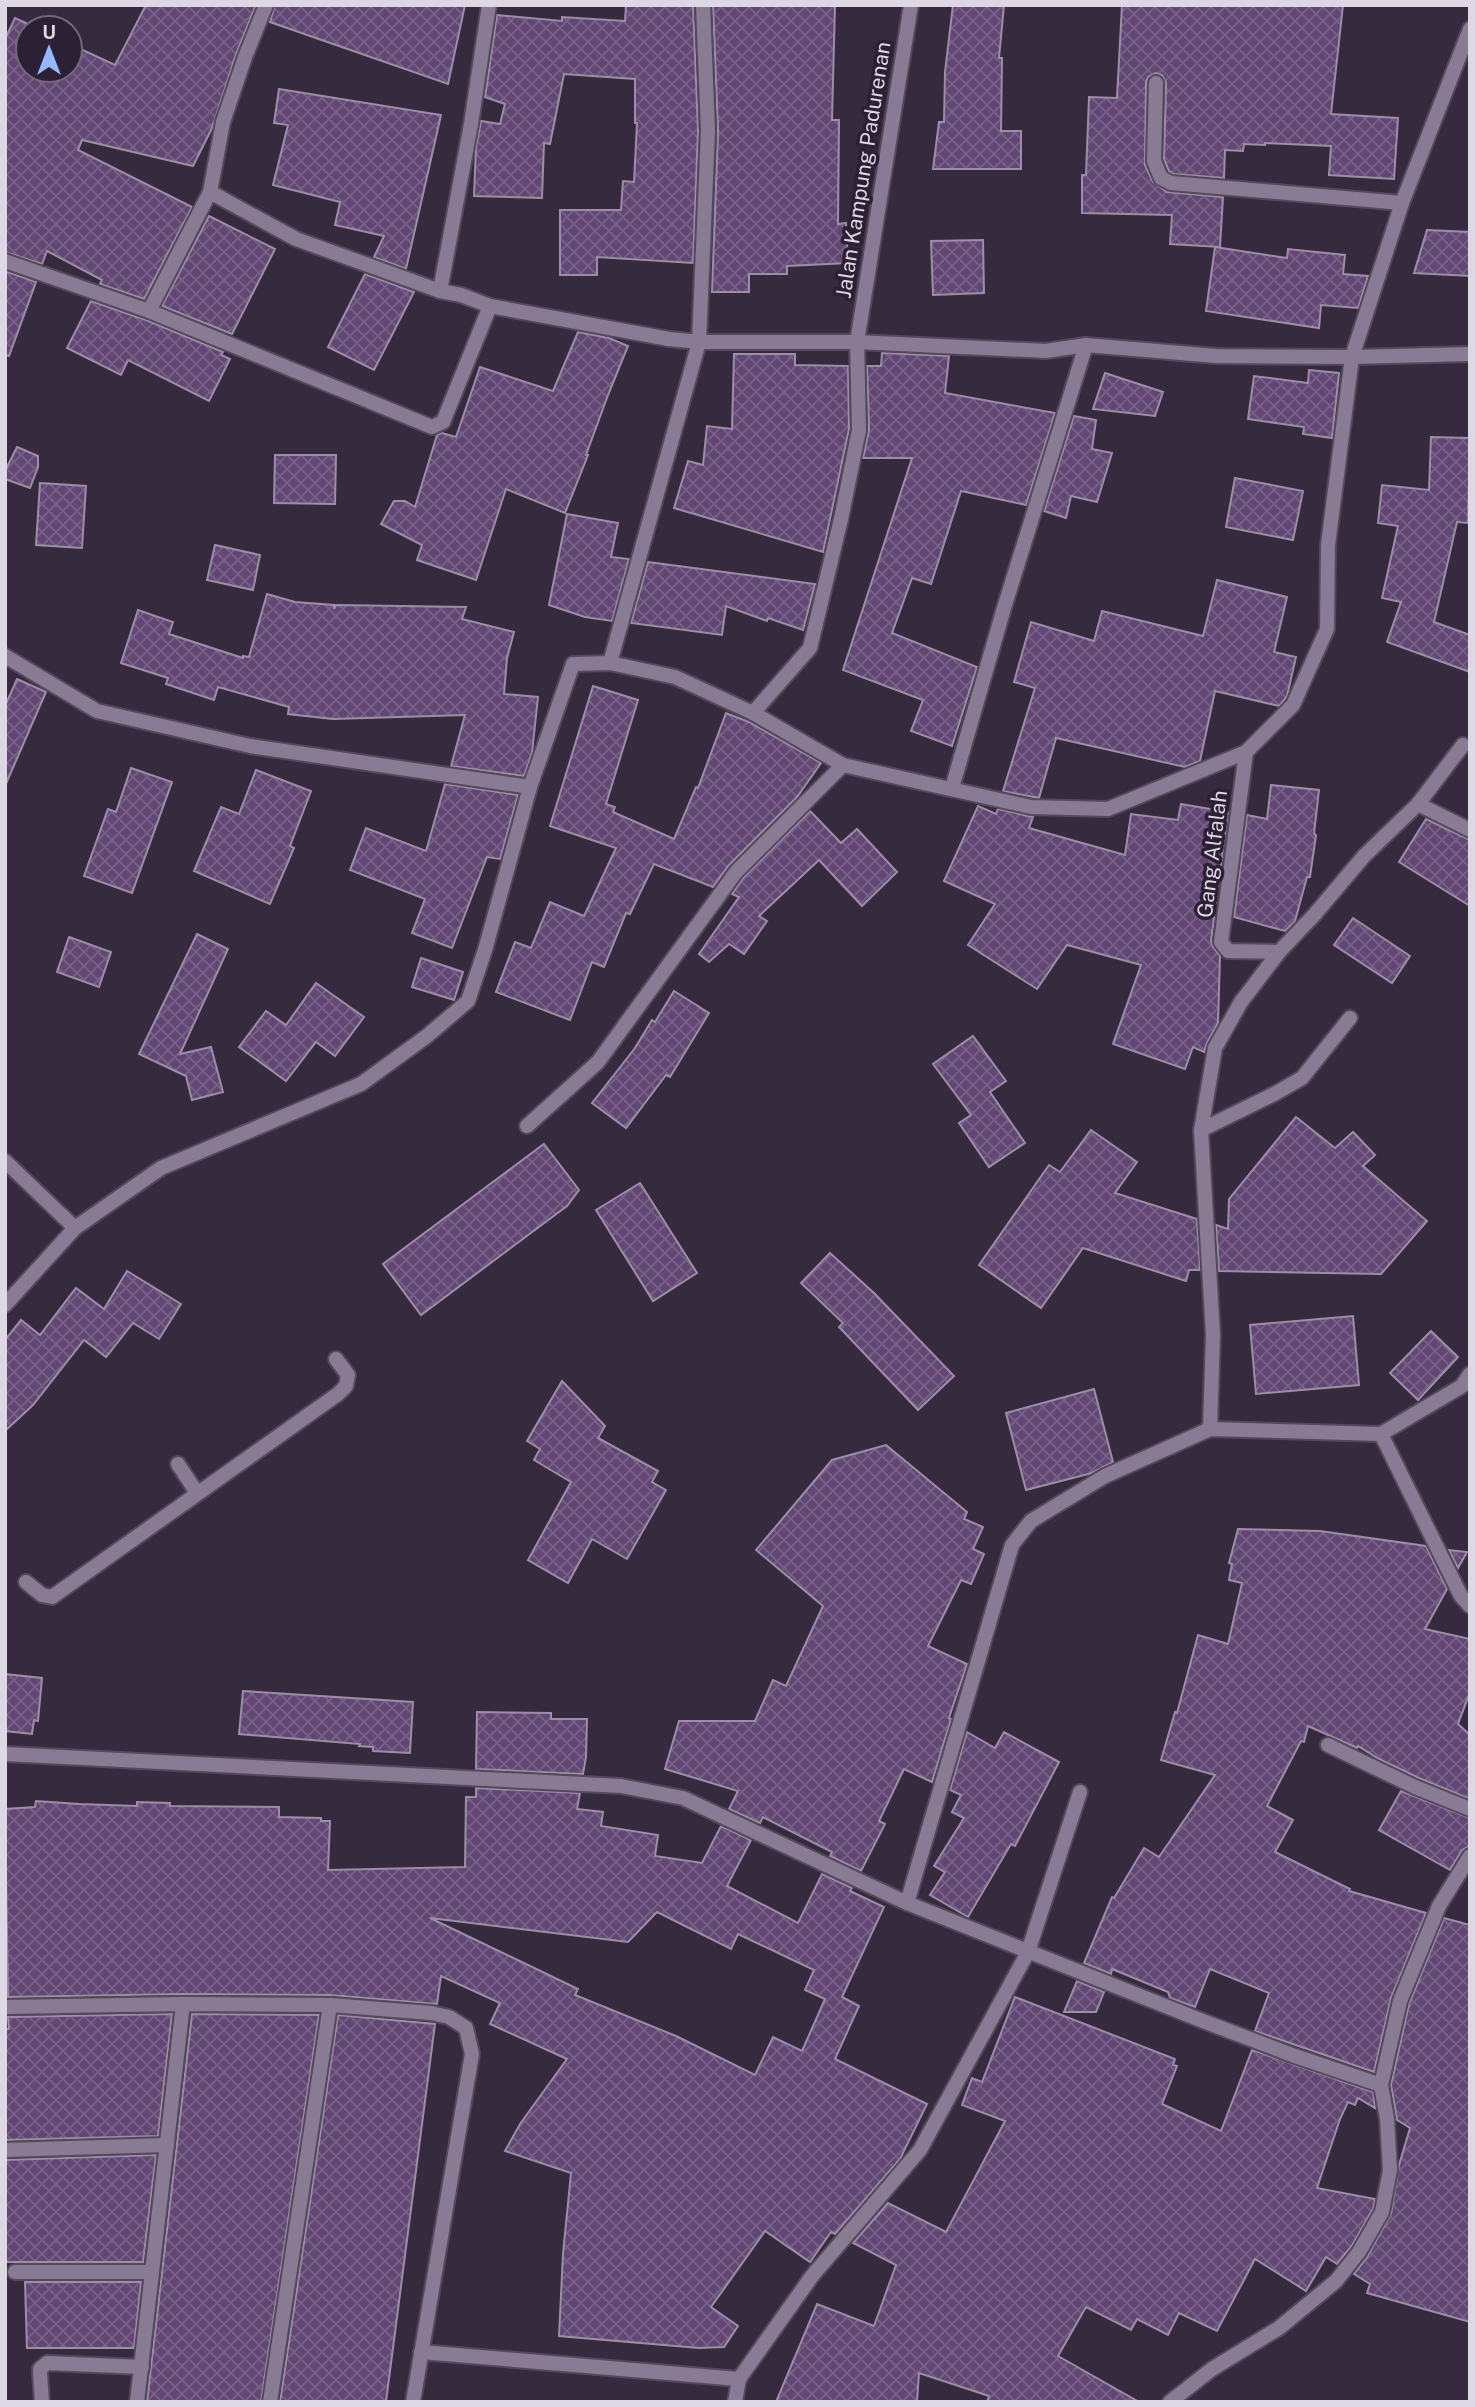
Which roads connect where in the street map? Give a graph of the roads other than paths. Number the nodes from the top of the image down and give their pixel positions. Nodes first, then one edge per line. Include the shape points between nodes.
1 (266, 5) edge
2 (489, 5) edge
3 (703, 5) edge
4 (911, 5) edge
5 (1470, 29) edge
6 (1156, 83) dead end
7 (210, 192) junction
8 (1402, 203) junction
9 (5, 261) edge
10 (440, 291) junction
11 (490, 306) junction
12 (149, 311) junction
13 (699, 342) junction
14 (857, 342) junction
15 (1086, 345) junction
16 (1470, 354) edge
17 (1352, 357) junction
18 (5, 656) edge
19 (611, 663) junction
20 (753, 713) junction
21 (1463, 745) dead end
22 (1246, 752) junction
23 (843, 765) junction
24 (530, 787) junction
25 (952, 788) junction
26 (1418, 804) junction
27 (1470, 830) edge
28 (1279, 952) junction
29 (1350, 1018) dead end
30 (527, 1126) dead end
31 (1201, 1130) junction
32 (5, 1161) edge
33 (75, 1228) junction
34 (5, 1305) edge
35 (336, 1359) dead end
36 (1470, 1374) edge
37 (1210, 1429) junction
38 (1381, 1434) junction
39 (178, 1464) dead end
40 (197, 1493) junction
41 (26, 1582) dead end
42 (1470, 1606) edge
43 (1328, 1745) dead end
44 (5, 1754) edge
45 (1080, 1792) dead end
46 (1470, 1809) edge
47 (1470, 1856) edge
48 (907, 1903) junction
49 (1028, 1952) junction
50 (183, 2004) junction
51 (330, 2005) junction
52 (5, 2007) edge
53 (1381, 2085) junction
54 (167, 2145) junction
55 (5, 2150) edge
56 (15, 2272) dead end
57 (152, 2272) junction
58 (421, 2352) junction
59 (142, 2367) junction
60 (739, 2379) junction
61 (42, 2402) edge
62 (137, 2402) edge
63 (270, 2402) edge
64 (413, 2402) edge
65 (735, 2402) edge
66 (1170, 2402) edge

1 - 7 street via 223,122
2 - 10 street
3 - 13 street via 708,131
4 - 14 street, Jalan Kampung Padurenan
5 - 8 street
6 - 8 street via 1154,161 1161,178 1171,183
7 - 10 street via 296,239
7 - 12 street
8 - 17 street
9 - 12 street
10 - 11 street
11 - 12 street via 443,422 432,427
11 - 13 street
13 - 14 street
13 - 19 street
14 - 15 street via 1046,351
14 - 20 street, Jalan Kampung Padurenan via 859,430 810,648
15 - 17 street via 1216,356
15 - 25 street
16 - 17 street
17 - 22 street via 1328,545 1327,628 1293,705
18 - 24 street via 97,711 250,746
19 - 20 street via 675,677
19 - 24 street via 573,664
20 - 23 street
21 - 26 street
22 - 25 street via 1108,809 1031,807
22 - 28 street, Gang Alfalah via 1221,942 1228,951
23 - 25 street
23 - 30 street via 736,872 598,1062
24 - 33 street via 468,1001 361,1084 161,1168
26 - 27 street
26 - 28 street via 1364,856
28 - 31 street via 1241,1002 1215,1048
29 - 31 street via 1302,1078
31 - 37 street via 1213,1335
32 - 33 street
33 - 34 street
35 - 40 street via 348,1375 338,1394
36 - 38 street via 1462,1386
37 - 38 street
37 - 48 street via 1105,1476 1031,1521 1012,1545
38 - 42 street
39 - 40 street
40 - 41 street via 52,1597 41,1595
43 - 46 street
44 - 48 street via 621,1786 683,1798
45 - 49 street
47 - 53 street via 1439,1906 1400,2001
48 - 49 street
49 - 53 street
49 - 60 street via 920,2150 812,2276
50 - 51 street
50 - 52 street
50 - 54 street
51 - 58 street via 430,2013 449,2017 466,2028 472,2054
51 - 63 street
53 - 66 street via 1390,2170 1382,2212 1359,2252 1336,2281 1279,2328 1212,2369
54 - 55 street
54 - 57 street
56 - 57 street
57 - 59 street
58 - 60 street
58 - 64 street
59 - 61 street via 47,2363 40,2369
59 - 62 street
60 - 65 street

